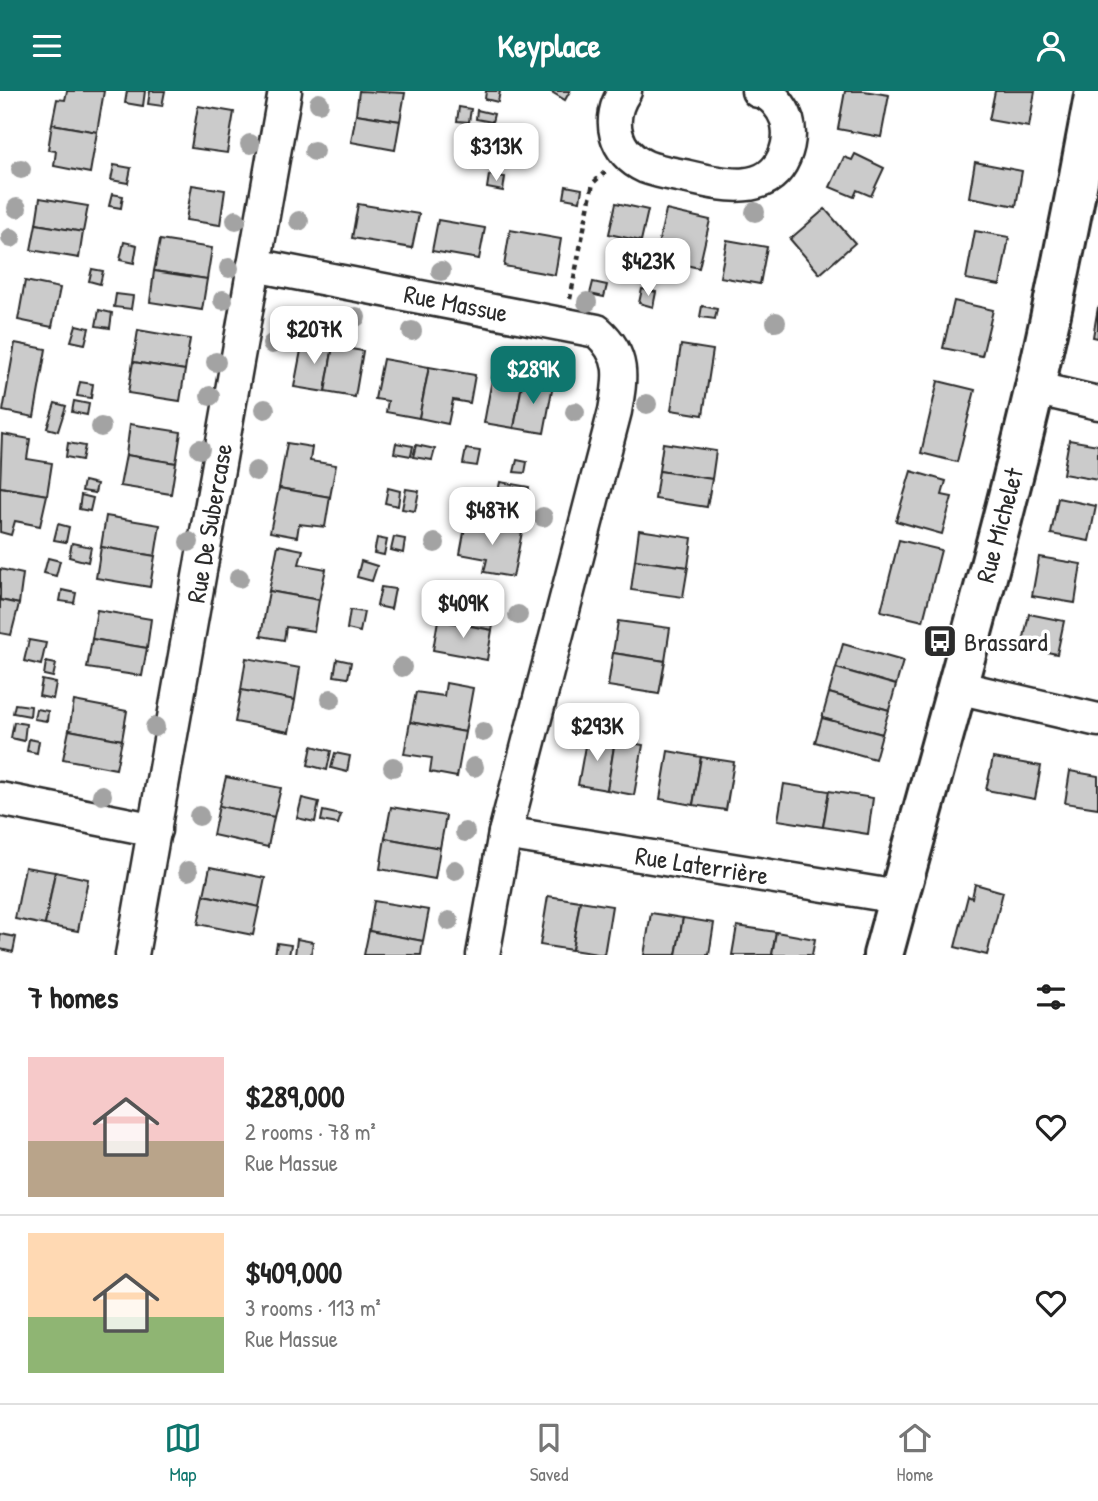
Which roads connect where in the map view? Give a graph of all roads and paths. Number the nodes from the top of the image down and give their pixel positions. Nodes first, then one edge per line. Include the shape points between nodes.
1 (285, 91) edge
2 (625, 91) edge
3 (758, 91) edge
4 (1095, 91) edge
5 (790, 105) edge
6 (625, 153) junction
7 (254, 265) junction
8 (565, 324) junction
9 (1034, 388) junction
10 (1098, 403) edge
11 (957, 687) junction
12 (1098, 720) edge
13 (0, 799) edge
14 (155, 830) junction
15 (505, 833) junction
16 (898, 897) junction
17 (132, 955) edge
18 (483, 955) edge
19 (883, 955) edge

1 - 7 street, Rue De Subercase
2 - 6 street via 617,105 614,127
3 - 5 street
4 - 9 street, Rue Michelet
5 - 6 street via 789,145 782,162 765,179 753,183 726,185 648,168
6 - 8 path via 593,183
7 - 8 street, Rue Massue
7 - 14 street, Rue De Subercase
8 - 15 street, Rue Massue via 597,331 608,341 621,377
9 - 10 street
9 - 11 street, Rue Michelet
11 - 12 street
11 - 16 street, Rue Michelet
13 - 14 street
14 - 17 street, Rue De Subercase
15 - 16 street, Rue Laterrière
15 - 18 street, Rue Massue
16 - 19 street, Rue Michelet

